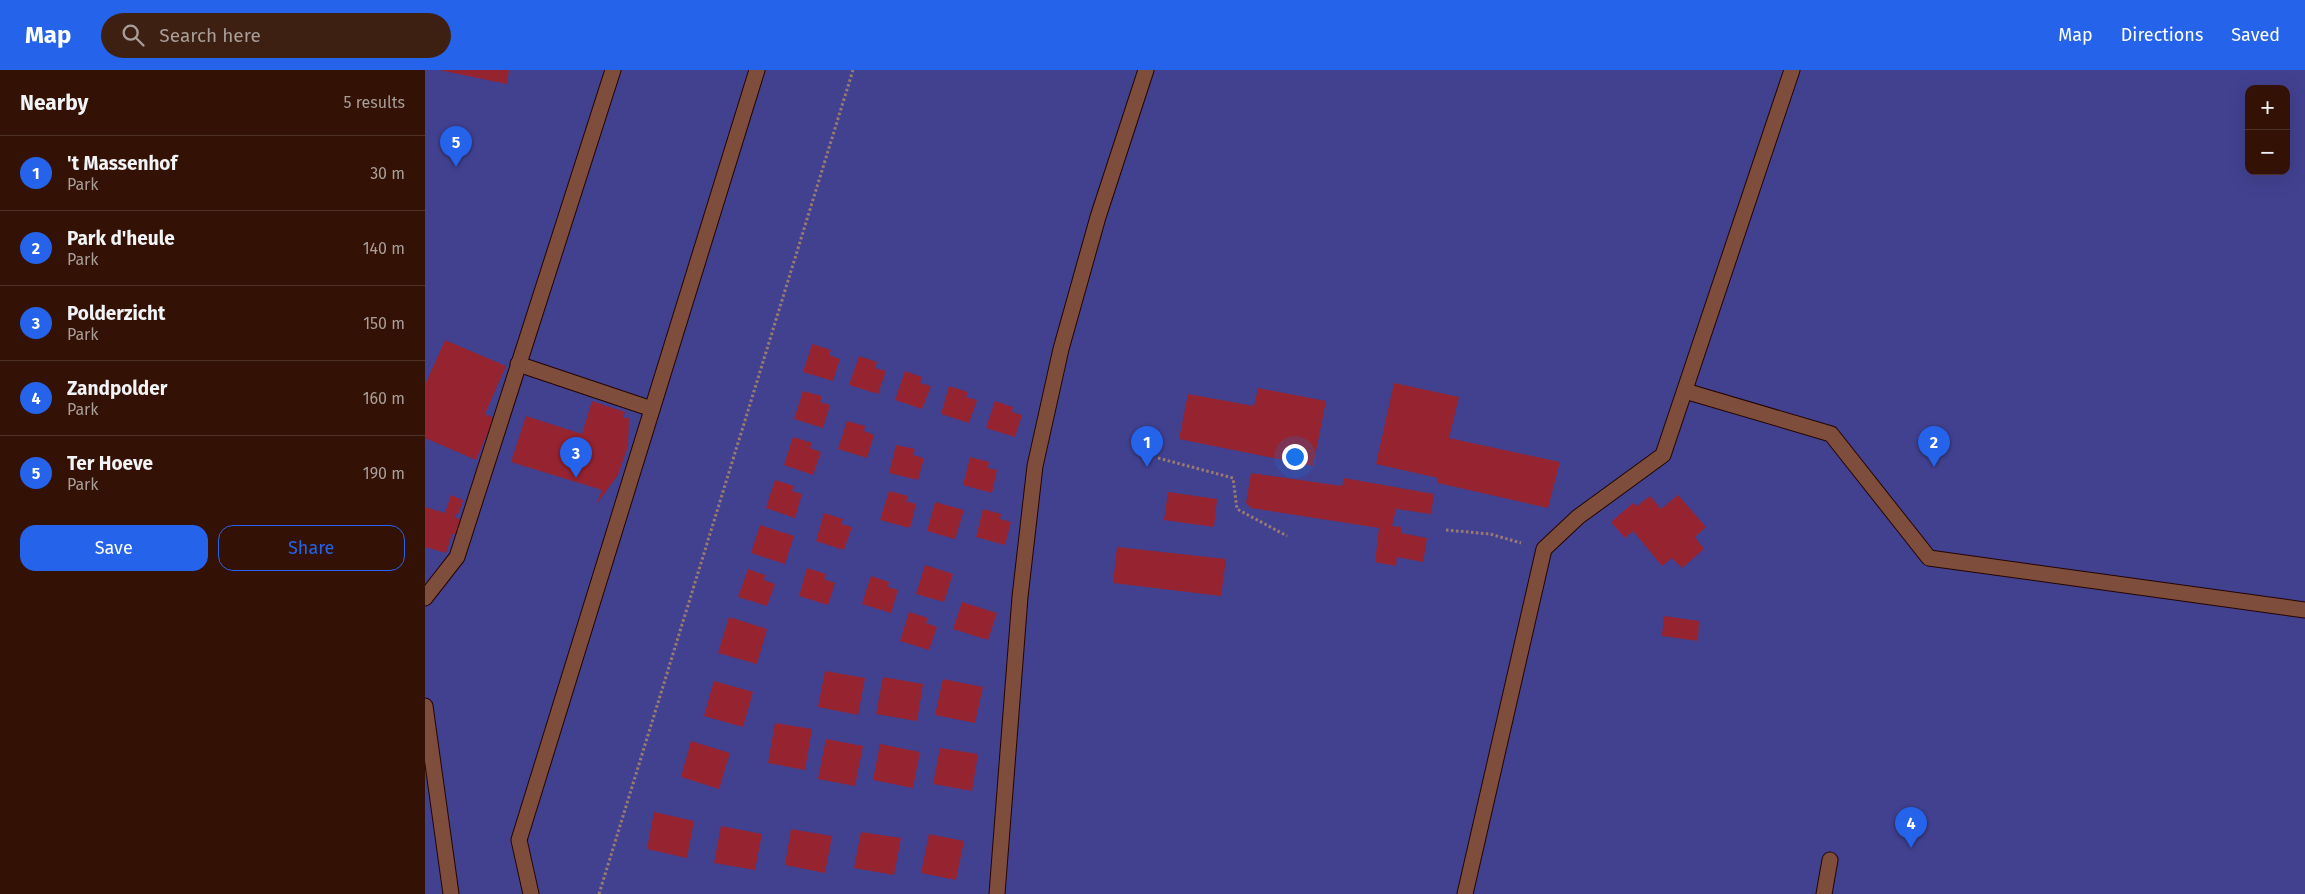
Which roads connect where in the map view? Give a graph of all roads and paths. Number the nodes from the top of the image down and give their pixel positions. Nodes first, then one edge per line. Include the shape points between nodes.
1 (613, 70) edge
2 (757, 70) edge
3 (853, 70) edge
4 (1146, 70) edge
5 (1793, 70) edge
6 (518, 364) junction
7 (1685, 391) junction
8 (653, 409) junction
9 (1158, 458) dead end
10 (1445, 530) dead end
11 (1287, 536) dead end
12 (1544, 549) junction
13 (425, 598) edge
14 (2305, 610) edge
15 (425, 706) edge
16 (1830, 860) dead end
17 (451, 894) edge
18 (531, 894) edge
19 (599, 894) edge
20 (997, 894) edge
21 (1465, 894) edge
22 (1824, 894) edge

1 - 6 lane
2 - 8 lane
3 - 19 path
4 - 20 lane via 1098,218 1061,348 1035,466 1020,597
5 - 7 lane
6 - 8 lane
6 - 13 lane via 457,557
7 - 12 lane via 1663,455 1578,517
7 - 14 lane via 1831,434 1929,558
8 - 18 lane via 519,840
9 - 11 path via 1233,478 1237,509
10 - 12 path via 1490,534
12 - 21 lane
15 - 17 lane
16 - 22 lane

